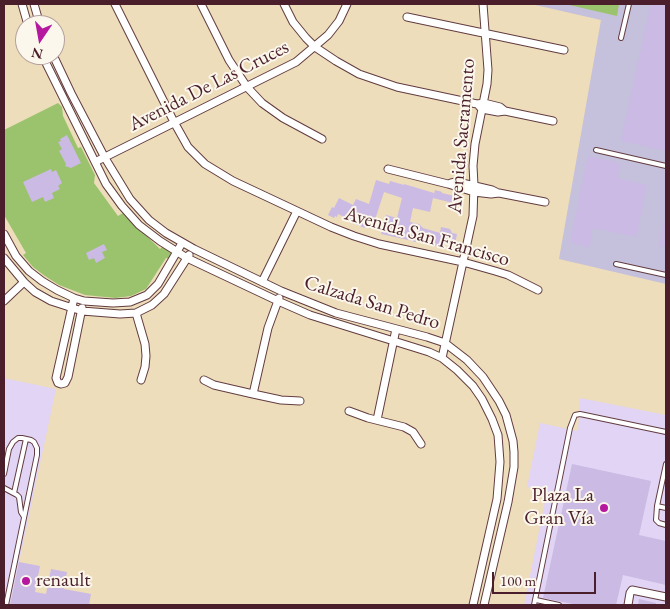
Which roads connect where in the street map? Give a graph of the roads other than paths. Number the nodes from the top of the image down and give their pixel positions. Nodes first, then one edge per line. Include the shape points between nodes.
1 (34, 4) edge
2 (115, 4) edge
3 (201, 4) edge
4 (284, 4) edge
5 (347, 4) edge
6 (483, 4) edge
7 (629, 4) edge
8 (23, 6) edge
9 (407, 17) dead end
10 (485, 33) junction
11 (621, 38) dead end
12 (315, 47) junction
13 (564, 50) dead end
14 (47, 65) edge
15 (58, 65) edge
16 (247, 87) junction
17 (71, 93) junction
18 (63, 98) junction
19 (481, 105) junction
20 (553, 121) dead end
21 (174, 122) junction
22 (322, 139) dead end
23 (596, 150) dead end
24 (105, 158) junction
25 (95, 162) junction
26 (666, 166) edge
27 (388, 169) dead end
28 (474, 188) junction
29 (545, 202) dead end
30 (297, 211) junction
31 (4, 234) edge
32 (182, 243) junction
33 (194, 249) junction
34 (177, 252) junction
35 (4, 258) edge
36 (188, 258) junction
37 (463, 262) junction
38 (616, 264) dead end
39 (666, 275) edge
40 (24, 282) junction
41 (262, 282) junction
42 (538, 290) dead end
43 (281, 291) junction
44 (74, 298) junction
45 (4, 301) edge
46 (84, 301) junction
47 (278, 301) junction
48 (71, 308) junction
49 (82, 311) junction
50 (136, 313) junction
51 (396, 329) junction
52 (394, 340) junction
53 (445, 343) junction
54 (442, 358) junction
55 (141, 380) dead end
56 (204, 380) dead end
57 (253, 394) junction
58 (300, 401) dead end
59 (349, 411) dead end
60 (377, 420) junction
61 (666, 432) edge
62 (26, 439) junction
63 (421, 444) dead end
64 (666, 468) edge
65 (4, 474) edge
66 (664, 487) edge
67 (4, 488) edge
68 (14, 493) junction
69 (497, 499) junction
70 (508, 502) junction
71 (657, 506) junction
72 (666, 508) edge
73 (24, 517) junction
74 (666, 525) edge
75 (666, 597) edge
76 (536, 600) junction
77 (6, 605) edge
78 (473, 605) edge
79 (484, 605) edge
80 (534, 605) edge
81 (559, 605) edge
82 (628, 605) edge

1 - 8 street
2 - 21 street, Avenida San Francisco
3 - 16 street via 229,60
4 - 12 street
5 - 12 street, Avenida De Las Cruces via 334,28
6 - 10 street, Avenida Sacramento
7 - 11 lane
9 - 10 street
10 - 13 street
10 - 19 street, Avenida Sacramento via 488,70
12 - 16 street, Avenida De Las Cruces via 296,62
12 - 19 street via 344,66 378,82
14 - 18 street, Calzada San Pedro
15 - 17 street, Calzada San Pedro
16 - 21 street, Avenida De Las Cruces
16 - 22 street via 283,118
17 - 18 street
17 - 24 street, Calzada San Pedro
18 - 25 street, Calzada San Pedro
19 - 20 street
19 - 28 street, Avenida Sacramento via 473,166
21 - 24 street, Avenida De Las Cruces
21 - 30 street, Avenida San Francisco via 188,147 205,164
23 - 26 lane
24 - 25 street, Avenida De Las Cruces
24 - 32 street, Calzada San Pedro via 130,199 149,220
25 - 34 street, Calzada San Pedro via 106,184 128,213 139,225
27 - 28 street
28 - 29 street
28 - 37 street, Avenida Sacramento via 473,216
30 - 37 street, Avenida San Francisco via 379,244
30 - 41 street
31 - 44 street via 29,271
32 - 33 street, Calzada San Pedro
32 - 34 street
33 - 36 street
33 - 41 street, Calzada San Pedro
34 - 36 street, Calzada San Pedro
34 - 46 street via 158,284 147,295 130,302
35 - 40 street
36 - 47 street, Calzada San Pedro
36 - 50 street via 164,294
37 - 42 street, Avenida San Francisco via 502,273
37 - 53 street, Avenida Sacramento
38 - 39 lane
40 - 45 street
40 - 48 street via 51,301
41 - 43 street, Calzada San Pedro
43 - 47 street
43 - 51 street, Calzada San Pedro via 336,313
44 - 46 street
44 - 48 street
46 - 49 street
47 - 52 street, Calzada San Pedro via 310,315
47 - 57 street via 268,328
48 - 49 street
48 - 49 street via 56,378 60,384 65,384 68,377
49 - 50 street
50 - 55 street via 146,356
51 - 52 street
51 - 53 street, Calzada San Pedro
52 - 54 street, Calzada San Pedro
52 - 60 street
53 - 54 street, Avenida Sacramento
53 - 70 street, Calzada San Pedro via 484,377 506,415 514,452
54 - 69 street, Calzada San Pedro via 473,386 492,419 500,448
56 - 57 street
57 - 58 street
59 - 60 street
60 - 63 street via 409,429
61 - 76 lane via 575,415
62 - 65 lane via 18,438 11,444
62 - 68 lane
62 - 73 lane via 34,442 37,452
64 - 66 lane
66 - 71 lane
67 - 68 lane
68 - 73 lane via 19,497
69 - 70 street
69 - 78 street, Calzada San Pedro
70 - 79 street, Calzada San Pedro
71 - 72 lane
71 - 74 lane via 657,522
73 - 77 lane
75 - 82 street via 632,590
76 - 80 lane
76 - 81 lane

